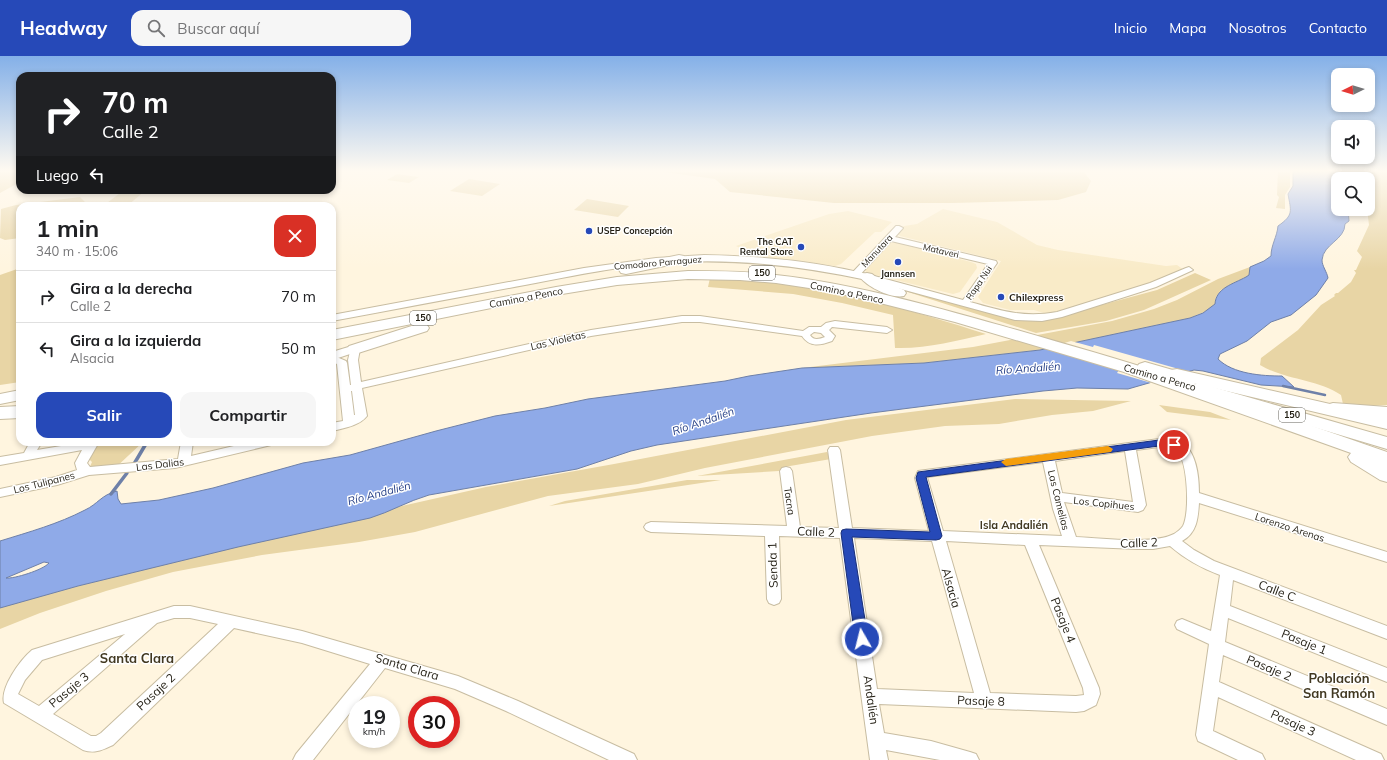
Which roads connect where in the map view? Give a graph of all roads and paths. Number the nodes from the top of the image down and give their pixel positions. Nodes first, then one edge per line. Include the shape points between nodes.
1 (899, 228) dead end
2 (889, 238) junction
3 (679, 259) junction
4 (992, 263) joint
5 (1189, 270) dead end
6 (861, 276) junction
7 (554, 287) junction
8 (513, 300) junction
9 (966, 310) junction
10 (336, 317) edge
11 (998, 322) junction
12 (336, 329) edge
13 (887, 330) dead end
14 (336, 335) edge
15 (354, 349) junction
16 (336, 356) edge
17 (336, 359) edge
18 (357, 386) junction
19 (346, 389) junction
20 (16, 392) edge
21 (0, 394) edge
22 (1235, 396) junction
23 (16, 397) edge
24 (0, 399) edge
25 (1333, 410) junction
26 (1387, 412) edge
27 (16, 413) edge
28 (0, 414) edge
29 (16, 414) edge
30 (0, 417) edge
31 (349, 423) junction
32 (1387, 423) edge
33 (336, 426) edge
34 (1298, 428) junction
35 (1350, 429) junction
36 (1387, 436) edge
37 (1387, 443) edge
38 (34, 446) edge
39 (81, 446) edge
40 (91, 446) edge
41 (186, 446) edge
42 (235, 446) edge
43 (1130, 446) junction
44 (834, 450) dead end
45 (28, 456) junction
46 (1048, 457) junction
47 (1387, 459) edge
48 (0, 462) edge
49 (184, 462) junction
50 (786, 470) dead end
51 (88, 471) junction
52 (1387, 475) edge
53 (0, 493) edge
54 (1193, 496) junction
55 (1056, 497) junction
56 (651, 527) dead end
57 (772, 530) junction
58 (794, 531) junction
59 (846, 533) junction
60 (936, 536) junction
61 (1030, 540) junction
62 (1171, 540) junction
63 (1071, 542) junction
64 (1387, 557) edge
65 (1227, 572) junction
66 (774, 599) dead end
67 (1222, 609) junction
68 (154, 618) junction
69 (232, 621) junction
70 (1182, 625) dead end
71 (1387, 633) edge
72 (1217, 643) junction
73 (382, 660) junction
74 (1387, 675) edge
75 (1211, 686) junction
76 (870, 696) junction
77 (1090, 700) joint
78 (984, 701) junction
79 (40, 715) junction
80 (1387, 717) edge
81 (876, 740) junction
82 (302, 760) edge
83 (628, 760) edge
84 (879, 760) edge
85 (970, 760) edge
86 (1256, 760) edge
87 (1375, 760) edge

1 - 2 street, Manutara
2 - 4 street, Mataveri
2 - 6 street, Manutara
3 - 6 street, Comodoro Parraguez via 756,261
3 - 7 highway
3 - 10 street, Comodoro Parraguez via 590,270
4 - 9 street, Rapa Nui
5 - 11 street via 1153,285 1059,315
6 - 9 highway via 880,286
7 - 9 highway, Camino a Penco / 150 via 658,273 702,270 746,272 838,284
7 - 12 highway, Camino a Penco / 150
8 - 11 highway, Camino a Penco / 150 via 635,279 688,275 740,276 794,281 847,290
8 - 14 highway, Camino a Penco / 150
8 - 15 highway
9 - 11 highway, Camino a Penco / 150
11 - 22 highway, Camino a Penco / 150
13 - 18 street, Las Violetas via 834,324 823,330 830,336 827,341 822,342 809,340 807,332 682,319 620,327
15 - 16 street
15 - 18 street
17 - 19 street via 342,362
18 - 19 street, Las Violetas
18 - 31 street via 361,416
19 - 31 street
20 - 21 highway
22 - 25 highway
22 - 34 highway
22 - 35 main road, 150
23 - 24 highway
25 - 26 highway
25 - 32 highway
27 - 28 highway
29 - 30 street
31 - 33 street
34 - 47 highway
34 - 52 highway via 1344,450
35 - 36 main road
35 - 37 main road
38 - 45 street
39 - 45 street
40 - 51 street via 81,463 82,468
41 - 49 street
42 - 49 street, Las Dalias
43 - 46 street
43 - 54 street via 1164,443 1178,446 1187,457
43 - 55 street, Los Copihues via 1140,505 1138,507
44 - 59 street, Andalién
45 - 48 street
46 - 55 street, Las Camelias
46 - 60 street, Alsacia via 922,474
49 - 51 street, Las Dalias
50 - 58 street, Tacna
51 - 53 street, Los Tulipanes via 57,481
54 - 62 street via 1190,526 1184,534
54 - 64 street, Lorenzo Arenas
55 - 63 street, Las Camelias
56 - 57 street, Calle 2
57 - 58 street, Calle 2
57 - 66 street, Senda 1
58 - 59 street, Calle 2
59 - 60 street, Calle 2
59 - 76 street, Andalién
60 - 61 street, Calle 2
60 - 78 street, Alsacia
61 - 63 street, Calle 2
61 - 77 street, Pasaje 4 via 1091,688
62 - 63 street, Calle 2 via 1144,544
62 - 65 street, Calle C via 1195,558
65 - 67 street
65 - 71 street, Calle C
67 - 72 street
67 - 74 street, Pasaje 1
68 - 69 street, Santa Clara via 174,612 190,612
68 - 79 street, Pasaje 3
68 - 79 street, Santa Clara via 32,657 9,696
69 - 73 street, Santa Clara via 302,637
69 - 79 street, Pasaje 2 via 107,739 97,744 89,744
70 - 72 street, Pasaje 2
72 - 75 street
72 - 80 street, Pasaje 2
73 - 82 street
73 - 83 street, Santa Clara via 435,675 480,692
75 - 86 street via 1204,736
75 - 87 street, Pasaje 3
76 - 78 street, Pasaje 8
76 - 81 street, Andalién
77 - 78 street, Pasaje 8 via 1076,704
81 - 84 street, Andalién
81 - 85 street via 931,749

